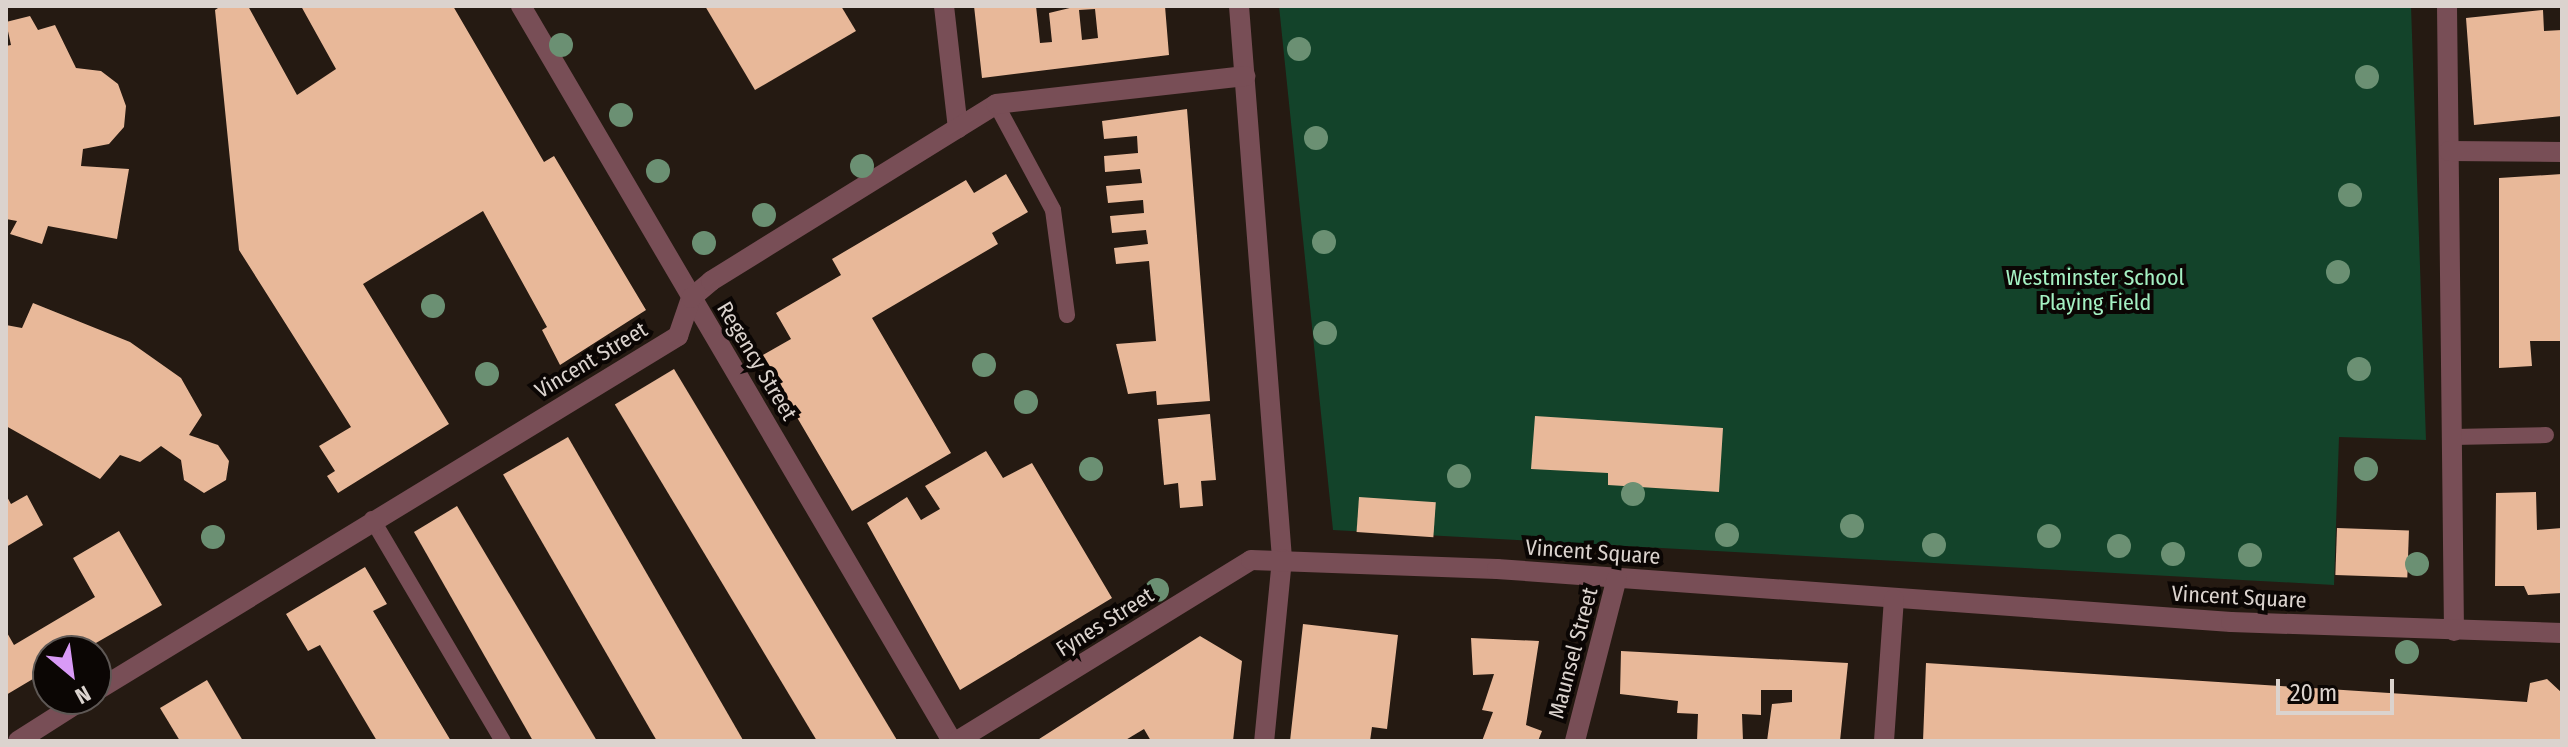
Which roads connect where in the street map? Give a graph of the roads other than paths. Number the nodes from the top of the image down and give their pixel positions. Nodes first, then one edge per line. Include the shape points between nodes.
1 (521, 6) edge
2 (944, 6) edge
3 (1239, 6) edge
4 (2447, 6) edge
5 (1245, 76) junction
6 (996, 104) junction
7 (958, 128) junction
8 (2449, 151) junction
9 (2562, 152) edge
10 (691, 298) junction
11 (1067, 315) dead end
12 (2546, 435) dead end
13 (2453, 437) junction
14 (372, 519) junction
15 (1282, 559) junction
16 (1617, 578) junction
17 (1894, 599) junction
18 (2454, 631) junction
19 (2562, 633) edge
20 (112, 681) edge
21 (59, 715) edge
22 (18, 741) edge
23 (503, 741) edge
24 (954, 741) edge
25 (1264, 741) edge
26 (1575, 741) edge
27 (1884, 741) edge

1 - 10 street, Regency Street
2 - 7 street
3 - 5 street
4 - 8 street
5 - 6 street
5 - 15 street
6 - 7 street
6 - 11 lane via 1053,210
7 - 10 street
8 - 9 street
8 - 13 street
10 - 14 street, Vincent Street via 678,336
10 - 24 street, Regency Street
12 - 13 lane
13 - 18 street
14 - 20 street, Vincent Street
14 - 23 lane
15 - 16 street, Vincent Square
15 - 24 street, Fynes Street via 1251,560
15 - 25 street
16 - 17 street, Vincent Square
16 - 26 street, Maunsel Street
17 - 18 street, Vincent Square
17 - 27 street
18 - 19 street, Vincent Square
21 - 22 street

